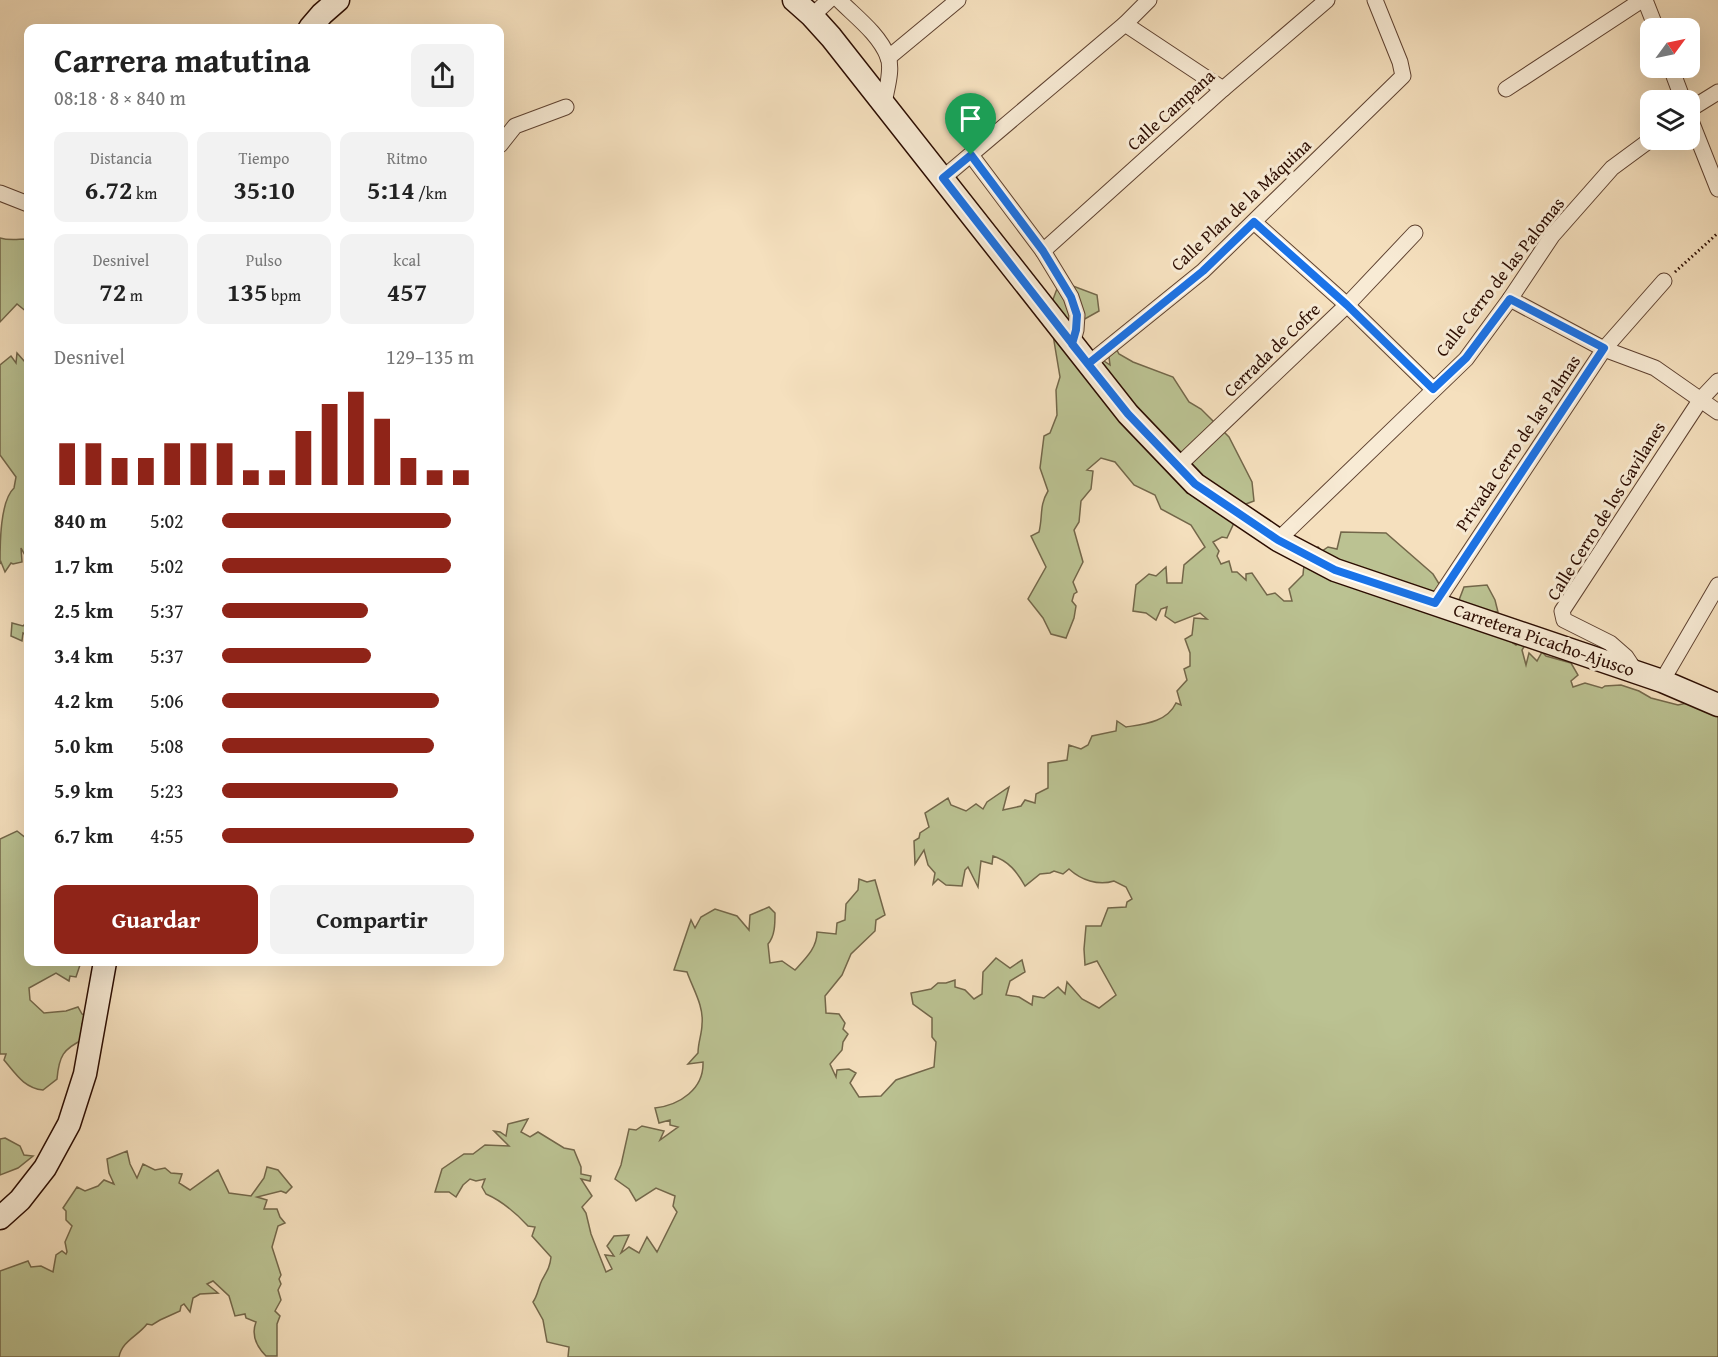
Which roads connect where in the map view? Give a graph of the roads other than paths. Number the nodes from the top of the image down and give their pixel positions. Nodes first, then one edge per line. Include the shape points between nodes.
1 (338, 0) edge
2 (794, 0) edge
3 (829, 0) edge
4 (839, 0) edge
5 (958, 0) edge
6 (1149, 0) edge
7 (1327, 0) edge
8 (1375, 0) edge
9 (1643, 0) edge
10 (813, 16) junction
11 (1651, 18) edge
12 (313, 24) edge
13 (1125, 24) junction
14 (888, 58) junction
15 (1223, 89) junction
16 (1506, 89) dead end
17 (1718, 92) edge
18 (1700, 103) edge
19 (884, 104) junction
20 (566, 107) dead end
21 (504, 140) edge
22 (1700, 144) edge
23 (1640, 147) edge
24 (971, 155) junction
25 (943, 178) junction
26 (1718, 189) edge
27 (0, 193) edge
28 (24, 202) edge
29 (1254, 222) junction
30 (1415, 233) dead end
31 (1043, 251) junction
32 (1664, 281) road end
33 (1510, 299) junction
34 (1347, 305) junction
35 (1072, 344) junction
36 (1604, 348) junction
37 (1088, 364) junction
38 (1718, 381) edge
39 (1433, 389) junction
40 (1701, 399) junction
41 (1718, 412) edge
42 (1178, 466) junction
43 (1278, 540) junction
44 (1718, 585) edge
45 (1435, 603) junction
46 (1636, 672) junction
47 (1662, 681) junction
48 (1718, 705) edge
49 (104, 966) edge
50 (0, 1218) edge

1 - 12 main road
2 - 10 main road, Carretera Picacho-Ajusco
3 - 10 street
4 - 14 street via 871,31
5 - 14 street
6 - 13 street
7 - 15 street, Calle Campana
8 - 29 street, Calle Plan de la Máquina via 1403,76
9 - 11 street
9 - 16 street
10 - 19 main road, Carretera Picacho-Ajusco
13 - 15 street
13 - 24 street
14 - 19 street
15 - 31 street, Calle Campana
17 - 18 street
19 - 25 main road, Carretera Picacho-Ajusco
20 - 21 street via 516,126
22 - 26 street
23 - 33 street, Calle Cerro de las Palomas via 1612,168 1552,236
24 - 25 street
24 - 31 street
25 - 35 main road, Carretera Picacho-Ajusco
27 - 28 street
29 - 34 street
29 - 37 street, Calle Plan de la Máquina via 1203,271
30 - 34 street, Cerrada de Cofre
31 - 35 street via 1071,297 1077,315
32 - 36 street, Privada Cerro de las Palmas
33 - 36 street
33 - 39 street, Calle Cerro de las Palomas via 1466,358
34 - 39 street
34 - 42 street, Cerrada de Cofre
35 - 37 main road, Carretera Picacho-Ajusco
36 - 40 street via 1655,368
36 - 45 street, Privada Cerro de las Palmas
37 - 42 main road, Carretera Picacho-Ajusco via 1128,414
38 - 40 street, Calle Cerro de los Gavilanes
39 - 43 street, Calle Cerro de las Palomas
40 - 41 street
40 - 46 street, Calle Cerro de los Gavilanes via 1562,611 1564,620 1610,643
42 - 43 main road, Carretera Picacho-Ajusco via 1195,484
43 - 45 main road, Carretera Picacho-Ajusco via 1335,570
44 - 47 street
45 - 46 main road, Carretera Picacho-Ajusco
46 - 47 main road, Carretera Picacho-Ajusco
47 - 48 main road, Carretera Picacho-Ajusco
49 - 50 main road via 85,1074 69,1124 45,1168

